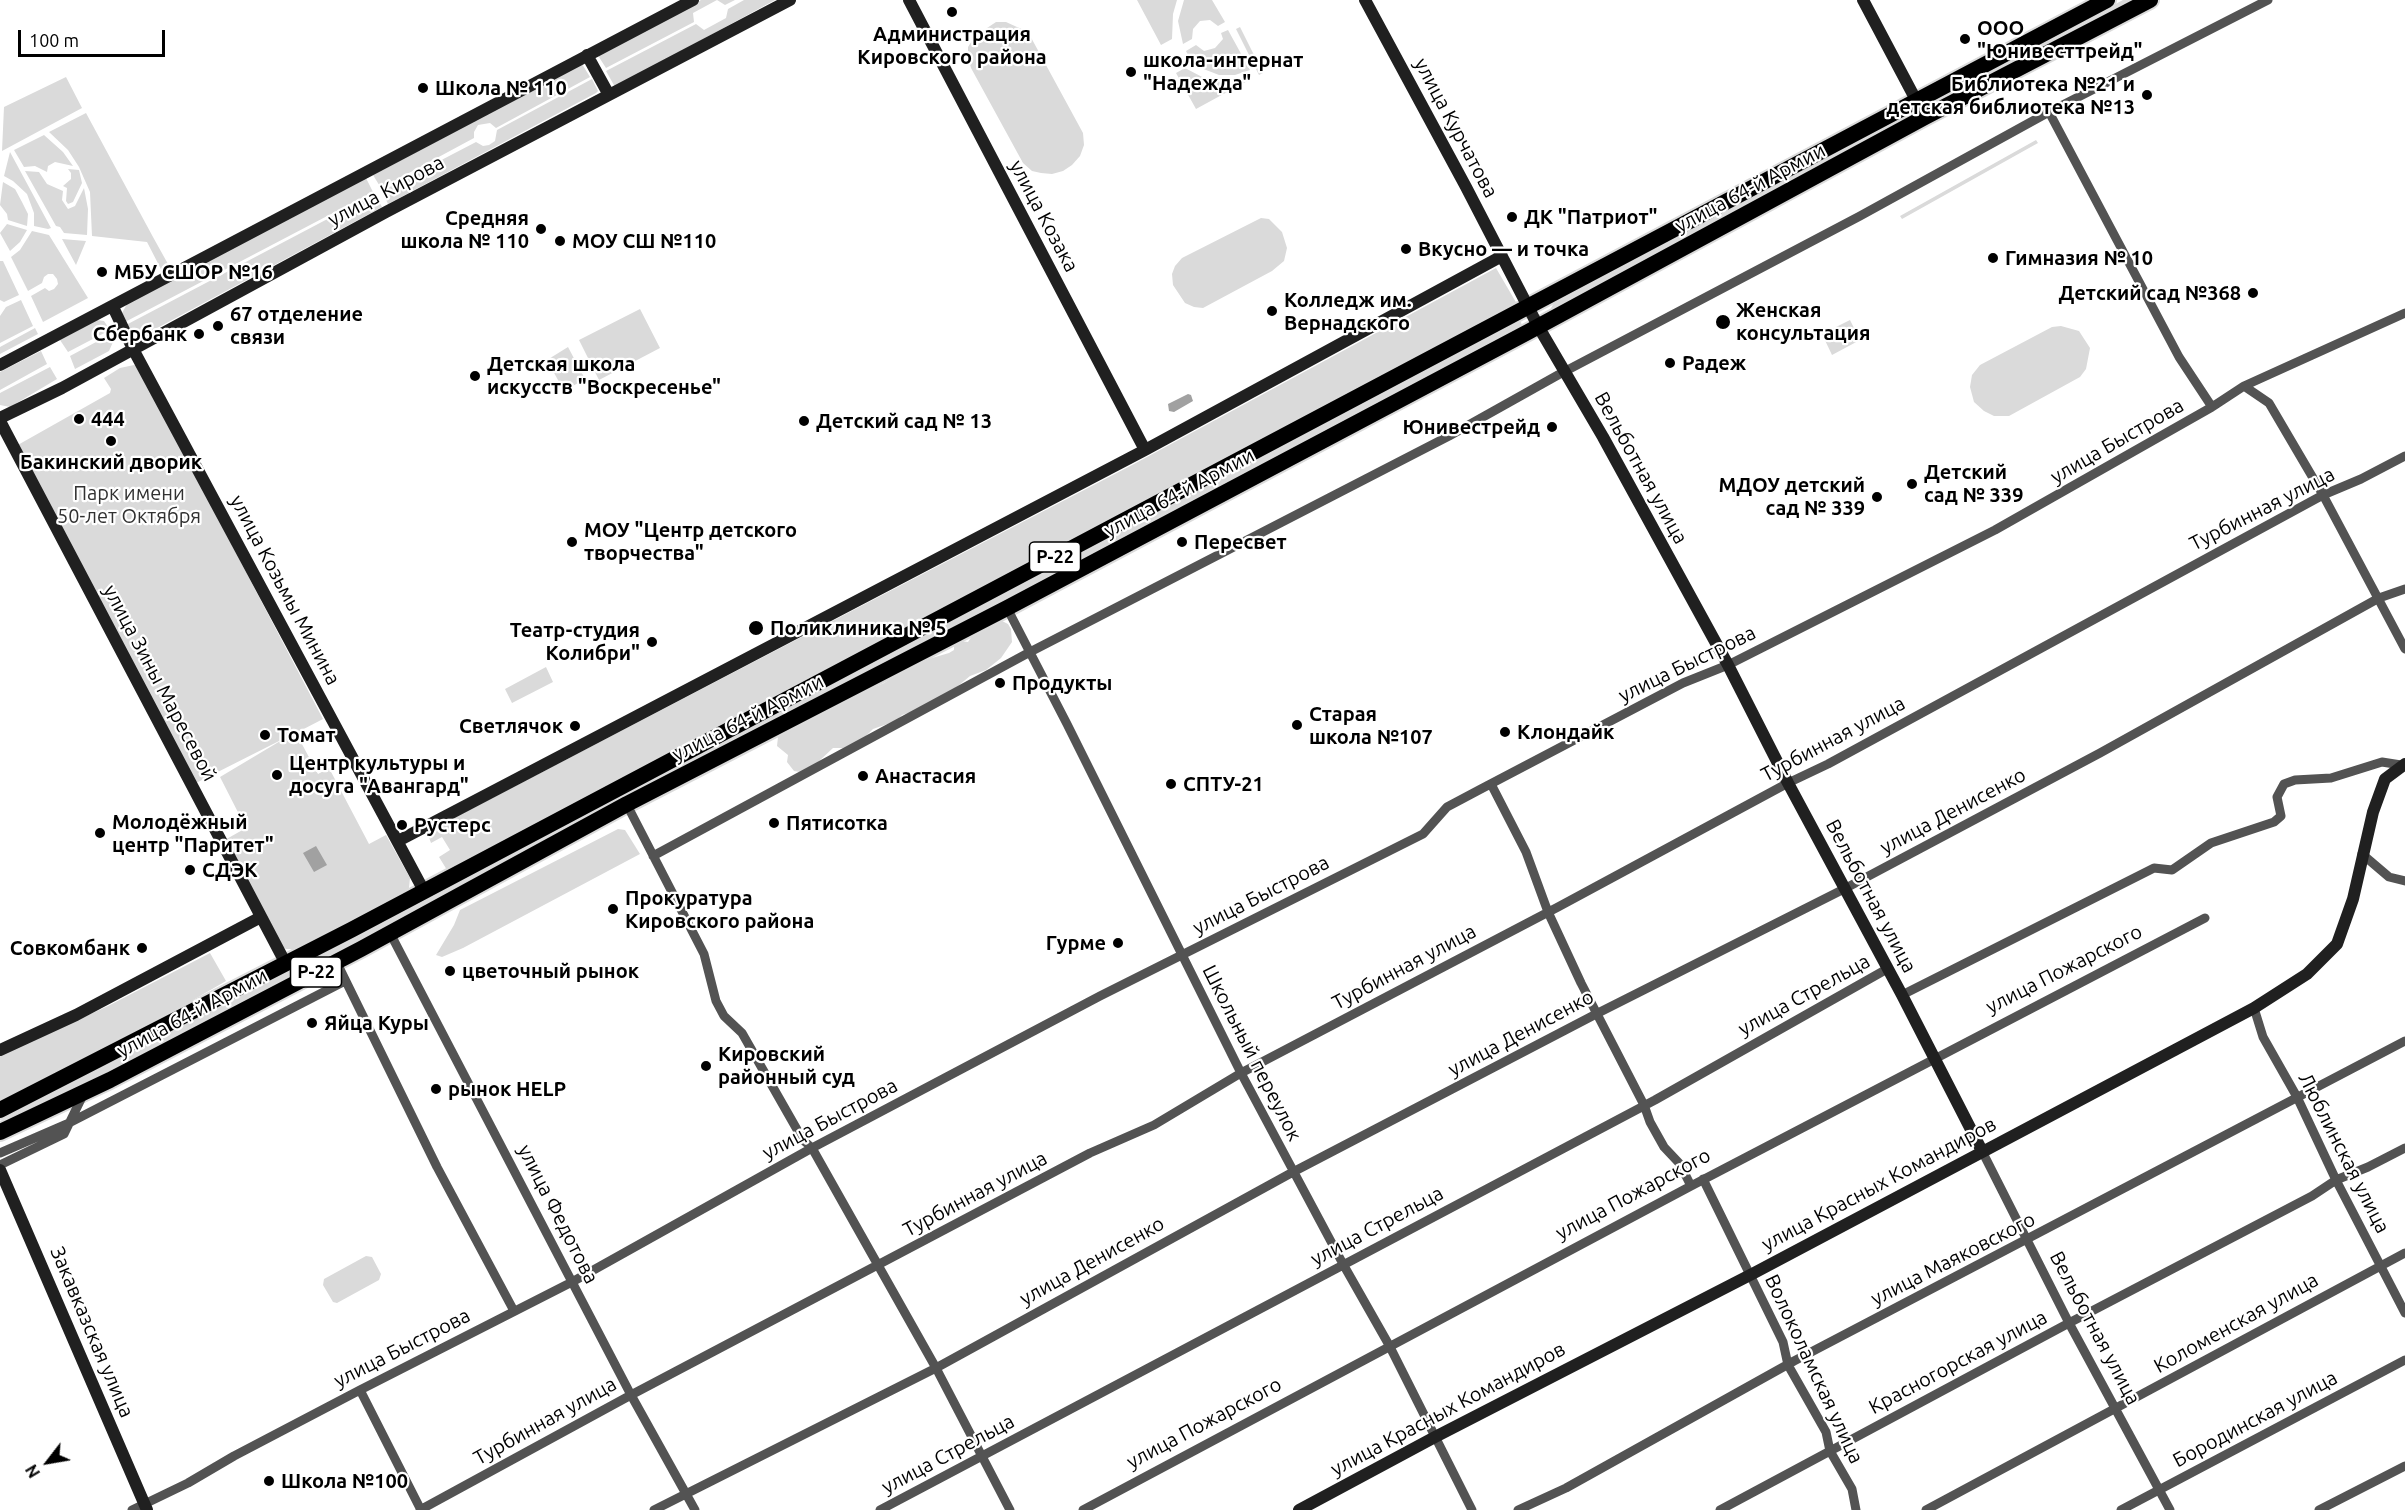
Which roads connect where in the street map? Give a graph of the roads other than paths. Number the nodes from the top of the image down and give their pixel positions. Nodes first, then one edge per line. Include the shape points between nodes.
1 (693, 0) edge
2 (790, 0) edge
3 (909, 0) edge
4 (1365, 0) edge
5 (1863, 0) edge
6 (2107, 0) edge
7 (2150, 0) edge
8 (2268, 0) edge
9 (587, 55) junction
10 (609, 95) junction
11 (1922, 110) junction
12 (2049, 112) junction
13 (1502, 256) junction
14 (113, 307) junction
15 (1527, 307) junction
16 (2405, 313) edge
17 (1538, 326) junction
18 (134, 349) junction
19 (0, 365) edge
20 (1565, 371) junction
21 (2244, 386) junction
22 (2212, 407) junction
23 (0, 420) edge
24 (1146, 450) junction
25 (2405, 456) edge
26 (2323, 495) junction
27 (2405, 589) edge
28 (2379, 598) junction
29 (1007, 608) junction
30 (2405, 649) edge
31 (1030, 652) junction
32 (1728, 665) junction
33 (798, 692) junction
34 (808, 711) junction
35 (2403, 764) edge
36 (1788, 783) junction
37 (1491, 784) junction
38 (618, 787) junction
39 (627, 804) junction
40 (398, 841) junction
41 (2362, 854) junction
42 (653, 856) junction
43 (2405, 881) edge
44 (1846, 888) junction
45 (424, 891) junction
46 (1548, 912) junction
47 (261, 917) junction
48 (2205, 918) dead end
49 (390, 933) junction
50 (1181, 955) junction
51 (336, 962) junction
52 (286, 964) junction
53 (1887, 969) junction
54 (345, 981) junction
55 (1902, 995) junction
56 (2254, 1008) junction
57 (1598, 1014) junction
58 (2405, 1041) edge
59 (0, 1050) edge
60 (1935, 1057) junction
61 (1240, 1074) junction
62 (85, 1091) junction
63 (2297, 1097) junction
64 (1644, 1106) junction
65 (0, 1110) edge
66 (68, 1124) junction
67 (0, 1132) edge
68 (812, 1148) junction
69 (2405, 1148) edge
70 (1982, 1151) junction
71 (0, 1153) edge
72 (0, 1165) edge
73 (0, 1170) edge
74 (1293, 1172) junction
75 (1703, 1179) junction
76 (2336, 1180) junction
77 (1691, 1186) junction
78 (2027, 1241) junction
79 (2405, 1253) edge
80 (1343, 1264) junction
81 (879, 1266) junction
82 (2381, 1266) junction
83 (1749, 1275) junction
84 (572, 1282) junction
85 (514, 1311) junction
86 (2405, 1313) edge
87 (2069, 1323) junction
88 (1389, 1345) junction
89 (2405, 1360) edge
90 (1788, 1365) junction
91 (936, 1368) junction
92 (360, 1390) junction
93 (631, 1395) junction
94 (2115, 1410) junction
95 (1435, 1437) junction
96 (1830, 1451) junction
97 (983, 1457) junction
98 (2405, 1466) edge
99 (2159, 1489) junction
100 (686, 1492) junction
101 (146, 1508) edge
102 (132, 1510) edge
103 (421, 1510) edge
104 (654, 1510) edge
105 (695, 1510) edge
106 (880, 1510) edge
107 (1010, 1510) edge
108 (1083, 1510) edge
109 (1299, 1510) edge
110 (1472, 1510) edge
111 (1518, 1510) edge
112 (1720, 1510) edge
113 (1856, 1510) edge
114 (1926, 1510) edge
115 (2121, 1510) edge
116 (2170, 1510) edge
117 (2319, 1510) edge

1 - 9 street, улица Кирова
2 - 10 street, улица Кирова
3 - 24 street, улица Козака
4 - 13 street, улица Курчатова
5 - 11 street
6 - 11 highway, улица 64-й Армии / Р-22
7 - 11 highway, улица 64-й Армии / Р-22
8 - 12 street
9 - 10 street
9 - 14 street, улица Кирова
10 - 18 street, улица Кирова
11 - 15 highway, улица 64-й Армии / Р-22
11 - 17 highway, улица 64-й Армии / Р-22
12 - 20 street
12 - 22 street via 2179,357
13 - 15 street, улица Курчатова
13 - 24 street
14 - 18 street, улица Козьмы Минина
14 - 19 street, улица Кирова
15 - 17 street, Вельботная улица
15 - 33 highway, улица 64-й Армии / Р-22
16 - 21 street, улица Быстрова
17 - 20 street, Вельботная улица
17 - 29 highway, улица 64-й Армии / Р-22
18 - 23 street, улица Кирова
18 - 40 street, улица Козьмы Минина
20 - 31 street via 1449,436
20 - 32 street, Вельботная улица
21 - 22 street, улица Быстрова
21 - 26 street via 2270,404
22 - 32 street, улица Быстрова via 1995,530
23 - 47 street, улица Зины Маресевой
24 - 40 street
25 - 26 street, Турбинная улица
26 - 28 street
26 - 36 street, Турбинная улица
27 - 28 street, улица Денисенко
28 - 30 street
28 - 44 street, улица Денисенко
29 - 31 street, Школьный переулок
29 - 34 highway, улица 64-й Армии / Р-22
31 - 42 street
31 - 50 street, Школьный переулок
32 - 36 street, Вельботная улица
32 - 37 street, улица Быстрова via 1683,683
33 - 34 highway
33 - 38 highway, улица 64-й Армии / Р-22
34 - 39 highway, улица 64-й Армии / Р-22
35 - 41 street via 2385,779
35 - 55 street via 2382,762 2331,778 2284,784 2277,797 2281,816 2274,822 2211,843 2172,870 2154,868
36 - 44 street, Вельботная улица
36 - 46 street, Турбинная улица
37 - 46 street via 1526,852
37 - 50 street, улица Быстрова via 1447,807 1423,834
38 - 39 street
38 - 45 highway, улица 64-й Армии / Р-22
39 - 42 street
39 - 49 highway, улица 64-й Армии / Р-22
40 - 45 street, улица Козьмы Минина
41 - 43 street via 2389,877
41 - 56 street, улица Красных Командиров via 2353,898 2337,944 2307,974
42 - 68 street via 704,954 716,1001 724,1016 742,1033 803,1140
44 - 53 street, Вельботная улица
44 - 57 street, улица Денисенко
45 - 52 highway, улица 64-й Армии / Р-22
46 - 57 street
46 - 61 street, Турбинная улица
47 - 52 street, улица Зины Маресевой
47 - 59 street via 76,1015
48 - 60 street, улица Пожарского
49 - 51 highway, улица 64-й Армии / Р-22
49 - 84 street, улица Федотова
50 - 61 street, Школьный переулок
50 - 68 street, улица Быстрова
51 - 54 street
51 - 62 highway, улица 64-й Армии / Р-22
52 - 65 highway, улица 64-й Армии / Р-22
53 - 55 street, Вельботная улица
53 - 64 street, улица Стрельца
54 - 66 street
54 - 85 street
55 - 60 street, Вельботная улица
56 - 63 street, Люблинская улица via 2263,1036
56 - 70 street, улица Красных Командиров
57 - 64 street
57 - 74 street, улица Денисенко
58 - 63 street, улица Маяковского
60 - 70 street, Вельботная улица
60 - 75 street, улица Пожарского
61 - 74 street, Школьный переулок
61 - 81 street, Турбинная улица via 1154,1125 1090,1153
62 - 66 street
62 - 67 highway, улица 64-й Армии / Р-22
63 - 76 street, Люблинская улица
63 - 78 street, улица Маяковского
64 - 77 street via 1664,1147 1680,1164
64 - 80 street, улица Стрельца
66 - 71 street
66 - 72 street via 64,1134
68 - 81 street
68 - 84 street, улица Быстрова
69 - 76 street, Красногорская улица
70 - 78 street, Вельботная улица
70 - 83 street, улица Красных Командиров
73 - 101 street, Закавказская улица
74 - 80 street, Школьный переулок
74 - 91 street, улица Денисенко
75 - 77 street, улица Пожарского
75 - 83 street, Волоколамская улица
76 - 82 street, Люблинская улица
76 - 87 street, Красногорская улица
77 - 88 street, улица Пожарского
78 - 87 street, Вельботная улица
78 - 90 street, улица Маяковского
79 - 82 street, Коломенская улица
80 - 88 street, Школьный переулок
80 - 97 street, улица Стрельца
81 - 91 street
81 - 93 street, Турбинная улица
82 - 86 street, Люблинская улица
82 - 94 street, Коломенская улица
83 - 90 street, Волоколамская улица via 1783,1342
83 - 95 street, улица Красных Командиров
84 - 85 street, улица Быстрова
84 - 93 street, улица Федотова
85 - 92 street, улица Быстрова
87 - 94 street, Вельботная улица
87 - 96 street, Красногорская улица
88 - 95 street, Школьный переулок
88 - 108 street, улица Пожарского
89 - 99 street, Бородинская улица
90 - 96 street, Волоколамская улица via 1826,1432
90 - 111 street, улица Маяковского via 1566,1488
91 - 97 street
91 - 100 street, улица Денисенко
92 - 101 street, улица Быстрова
92 - 103 street
93 - 100 street, улица Федотова
93 - 103 street, Турбинная улица
94 - 99 street, Вельботная улица
94 - 114 street, Коломенская улица
95 - 109 street, улица Красных Командиров
95 - 110 street, Школьный переулок
96 - 112 street, Красногорская улица
96 - 113 street, Волоколамская улица via 1852,1489
97 - 106 street, улица Стрельца
97 - 107 street
98 - 117 street
99 - 115 street, Бородинская улица
99 - 116 street, Вельботная улица
100 - 104 street, улица Денисенко
100 - 105 street, улица Федотова
101 - 102 street, улица Быстрова

